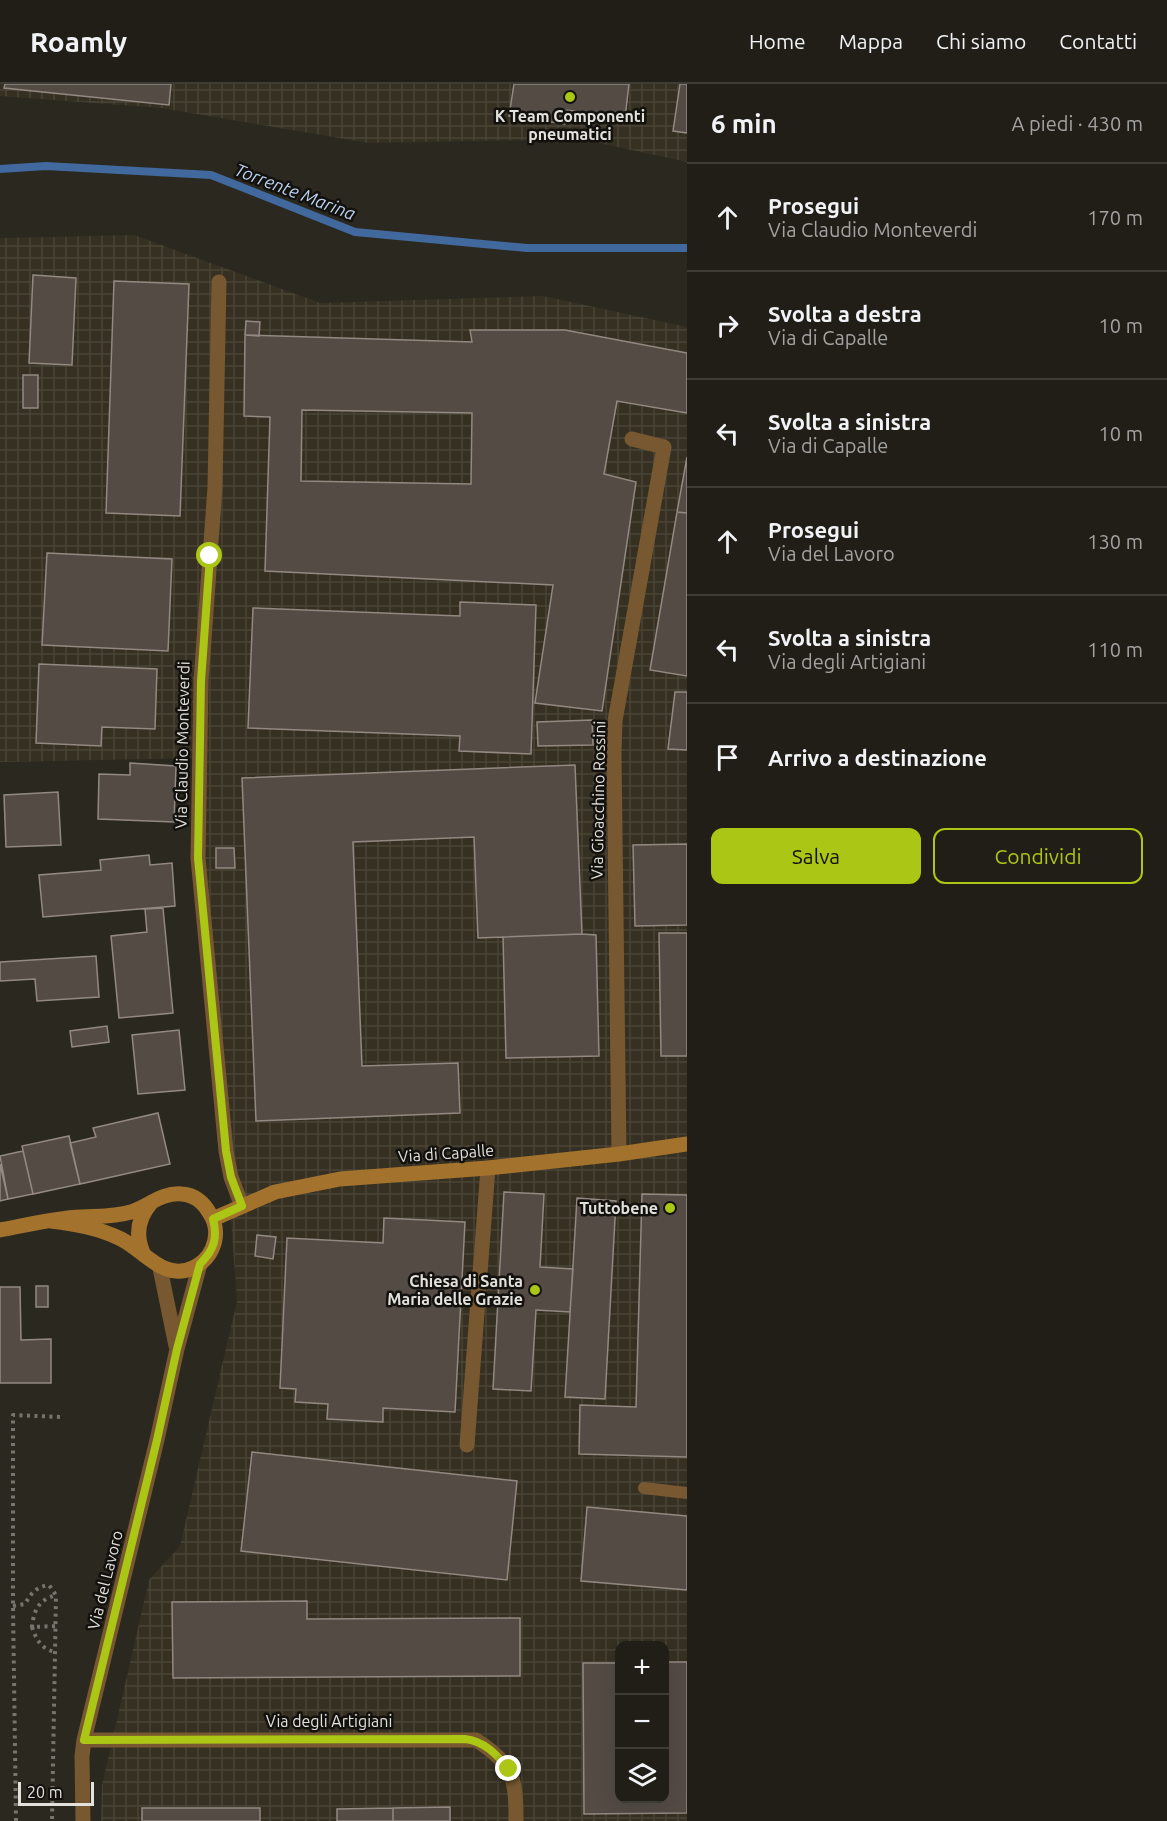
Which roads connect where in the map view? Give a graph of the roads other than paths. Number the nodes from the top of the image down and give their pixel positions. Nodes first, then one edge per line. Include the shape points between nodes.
1 (219, 282) dead end
2 (632, 439) dead end
3 (687, 1144) edge
4 (619, 1154) junction
5 (488, 1168) junction
6 (151, 1203) junction
7 (242, 1206) junction
8 (213, 1219) junction
9 (51, 1221) junction
10 (0, 1230) edge
11 (144, 1255) junction
12 (200, 1264) junction
13 (160, 1268) junction
14 (177, 1349) junction
15 (467, 1445) dead end
16 (644, 1488) dead end
17 (687, 1493) edge
18 (84, 1740) junction
19 (83, 1821) edge
20 (516, 1821) edge

1 - 7 street, Via Claudio Monteverdi via 215,487 201,681 198,858 226,1151
2 - 4 street, Via Gioacchino Rossini via 664,447 615,721
3 - 4 street, Via di Capalle
4 - 5 street, Via di Capalle
5 - 7 street, Via di Capalle via 340,1179 275,1192
5 - 15 street
6 - 8 street via 169,1194 183,1194 206,1206
6 - 9 street via 108,1217
6 - 11 street via 141,1217 138,1232
7 - 8 street, Via di Capalle
8 - 12 street via 214,1245
9 - 10 street
9 - 11 street via 107,1233
11 - 13 street
12 - 13 street via 173,1272
12 - 14 street, Via del Lavoro
13 - 14 street, Via del Lavoro
14 - 18 street, Via del Lavoro
16 - 17 lane
18 - 19 street, Via del Lavoro
18 - 20 street, Via degli Artigiani via 476,1740 509,1769 516,1788

